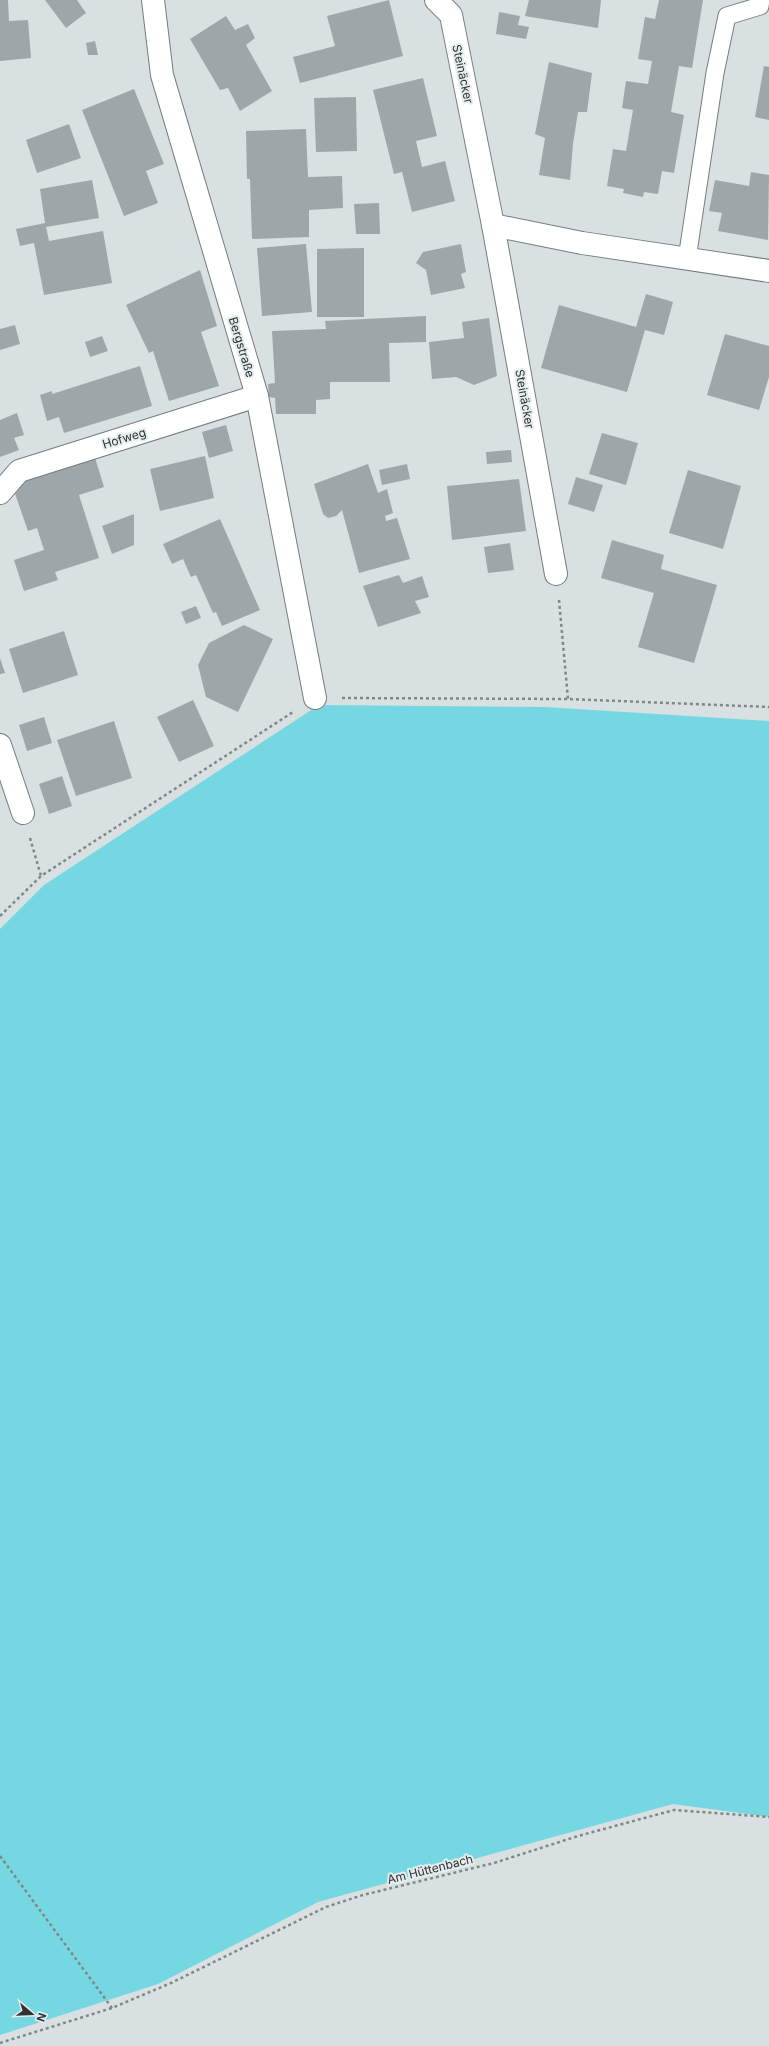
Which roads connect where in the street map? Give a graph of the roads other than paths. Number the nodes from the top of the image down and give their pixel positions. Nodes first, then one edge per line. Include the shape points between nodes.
1 (153, 0) edge
2 (436, 0) edge
3 (760, 0) edge
4 (493, 225) junction
5 (687, 259) junction
6 (769, 270) edge
7 (257, 396) junction
8 (0, 493) edge
9 (556, 574) road end
10 (315, 698) road end
11 (0, 745) edge
12 (23, 813) road end

1 - 7 street, Bergstraße via 162,76
2 - 4 street, Steinäcker via 450,15
3 - 5 lane via 760,6 727,16 715,73
4 - 5 street via 582,243
4 - 9 street, Steinäcker
5 - 6 street
7 - 8 street, Hofweg via 19,471
7 - 10 street, Bergstraße
11 - 12 street

